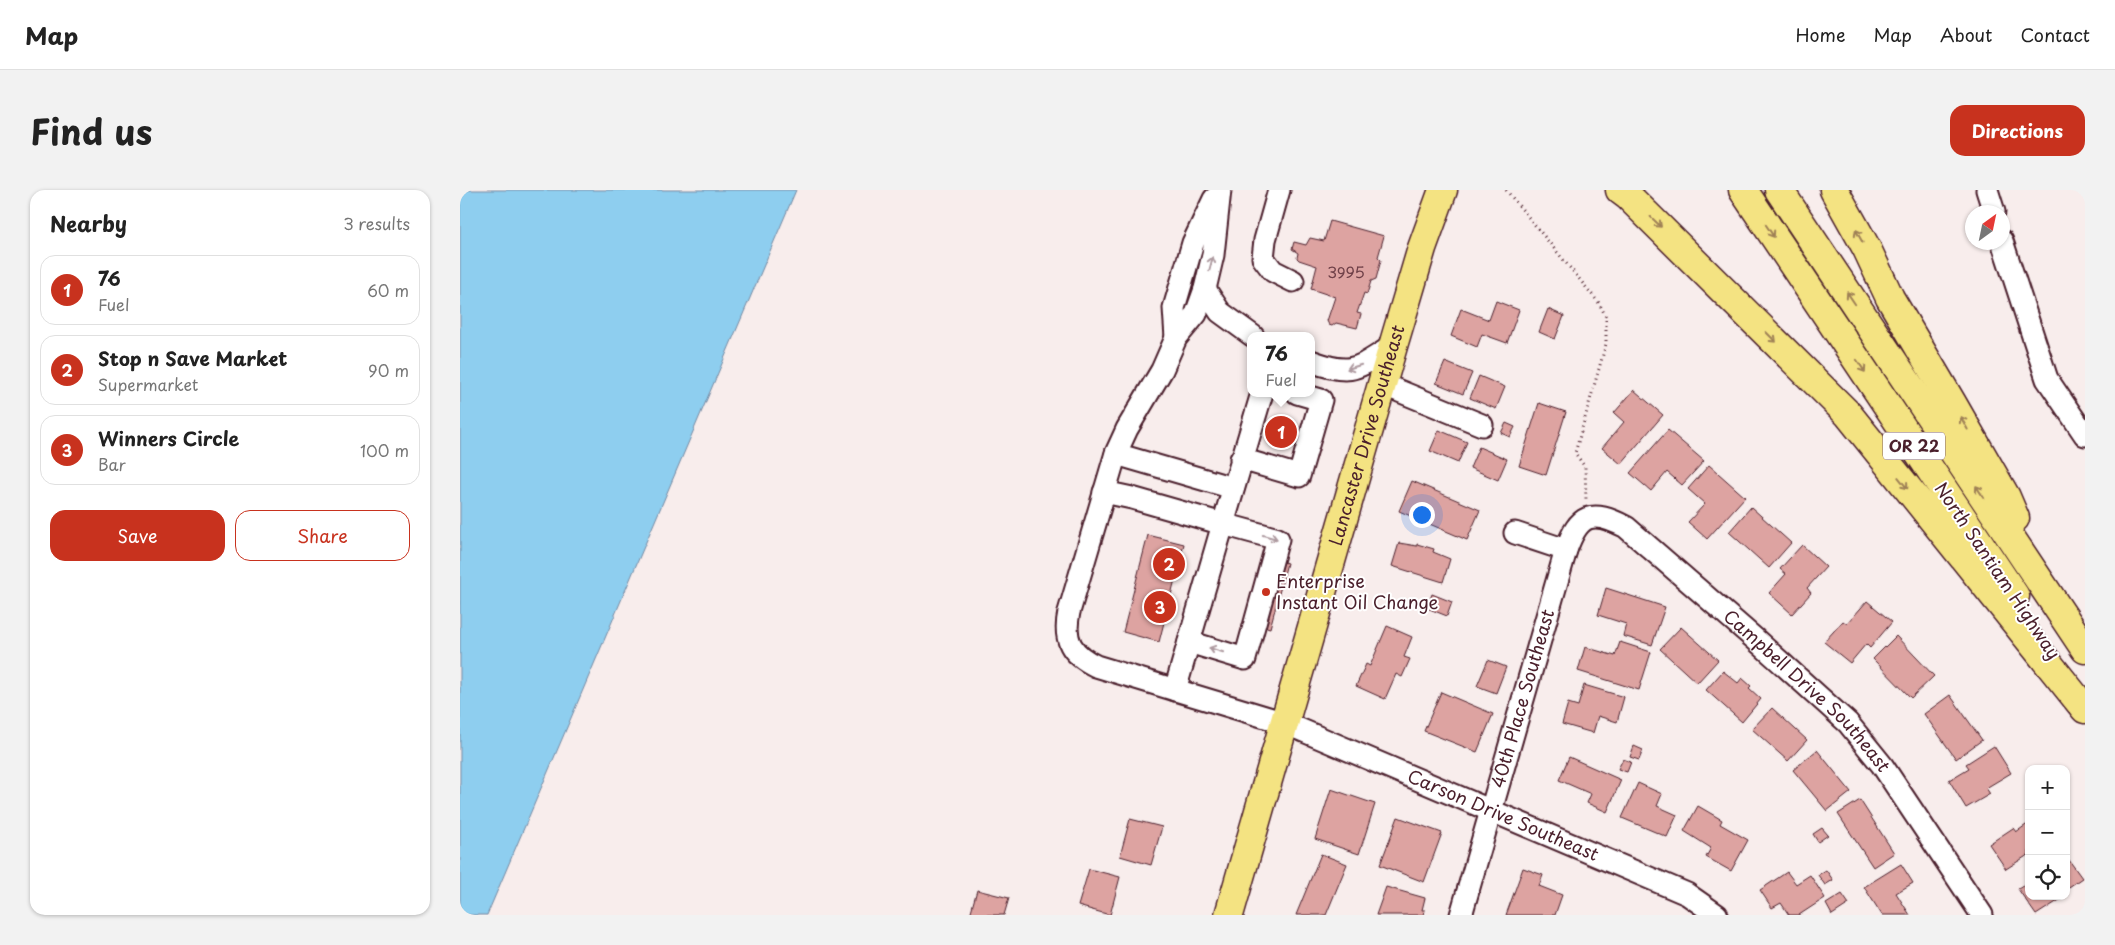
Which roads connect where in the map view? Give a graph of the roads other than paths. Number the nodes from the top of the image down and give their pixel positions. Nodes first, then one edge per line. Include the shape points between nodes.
1 (1219, 190) edge
2 (1280, 190) edge
3 (1443, 190) edge
4 (1620, 190) edge
5 (1744, 190) edge
6 (1779, 190) edge
7 (1834, 190) edge
8 (1987, 190) edge
9 (1992, 205) edge
10 (2005, 250) edge
11 (1293, 281) dead end
12 (1205, 289) junction
13 (1248, 332) edge
14 (1176, 338) junction
15 (1393, 346) junction
16 (1315, 362) edge
17 (1382, 384) junction
18 (1261, 397) edge
19 (1311, 397) edge
20 (1482, 425) dead end
21 (2085, 435) edge
22 (1116, 454) junction
23 (1241, 459) junction
24 (1234, 488) junction
25 (1104, 492) junction
26 (1587, 518) joint
27 (1223, 524) junction
28 (1515, 533) dead end
29 (1566, 550) junction
30 (2048, 592) junction
31 (1189, 642) junction
32 (2085, 649) edge
33 (1175, 690) junction
34 (2085, 702) edge
35 (2085, 709) edge
36 (1285, 723) junction
37 (1491, 810) junction
38 (1230, 915) edge
39 (1461, 915) edge
40 (1718, 915) edge
41 (1982, 915) edge

12 -> 1 street via 1213,255
1 - 14 street via 1193,243 1174,308
2 - 11 street via 1263,258 1274,271
3 - 15 main road, Lancaster Drive Southeast
4 -> 35 main road via 1848,414
5 -> 34 main road, North Santiam Highway / OR 22
30 -> 6 main road, North Santiam Highway / OR 22
30 -> 7 main road via 2006,497 1890,298
8 - 9 street
10 - 21 street via 2047,380
12 - 13 street via 1220,312
12 - 14 street via 1196,314
14 - 22 street, Carson Drive Southeast
15 -> 16 street via 1356,368 1341,370
15 - 17 main road, Lancaster Drive Southeast
17 - 20 street
17 - 36 main road, Lancaster Drive Southeast
18 - 23 street
19 - 23 street via 1321,400 1299,476
22 - 24 street
22 - 25 street, Carson Drive Southeast
23 - 24 street
24 - 27 street
25 - 27 street
25 - 33 street, Carson Drive Southeast via 1069,612 1067,636 1078,656 1086,661
26 - 29 street, 40th Place Southeast via 1578,524
26 - 41 street, Campbell Drive Southeast via 1600,517 1626,527 1848,723 1882,765
27 - 31 street
27 -> 31 street via 1278,540 1245,659
28 - 29 street
29 - 37 street, 40th Place Southeast
30 - 32 main road, North Santiam Highway / OR 22
31 - 33 street
33 - 36 street, Carson Drive Southeast
36 - 37 street, Carson Drive Southeast
36 - 38 main road, Lancaster Drive Southeast
37 - 39 street, 40th Place Southeast
37 - 40 street, Carson Drive Southeast via 1687,894

